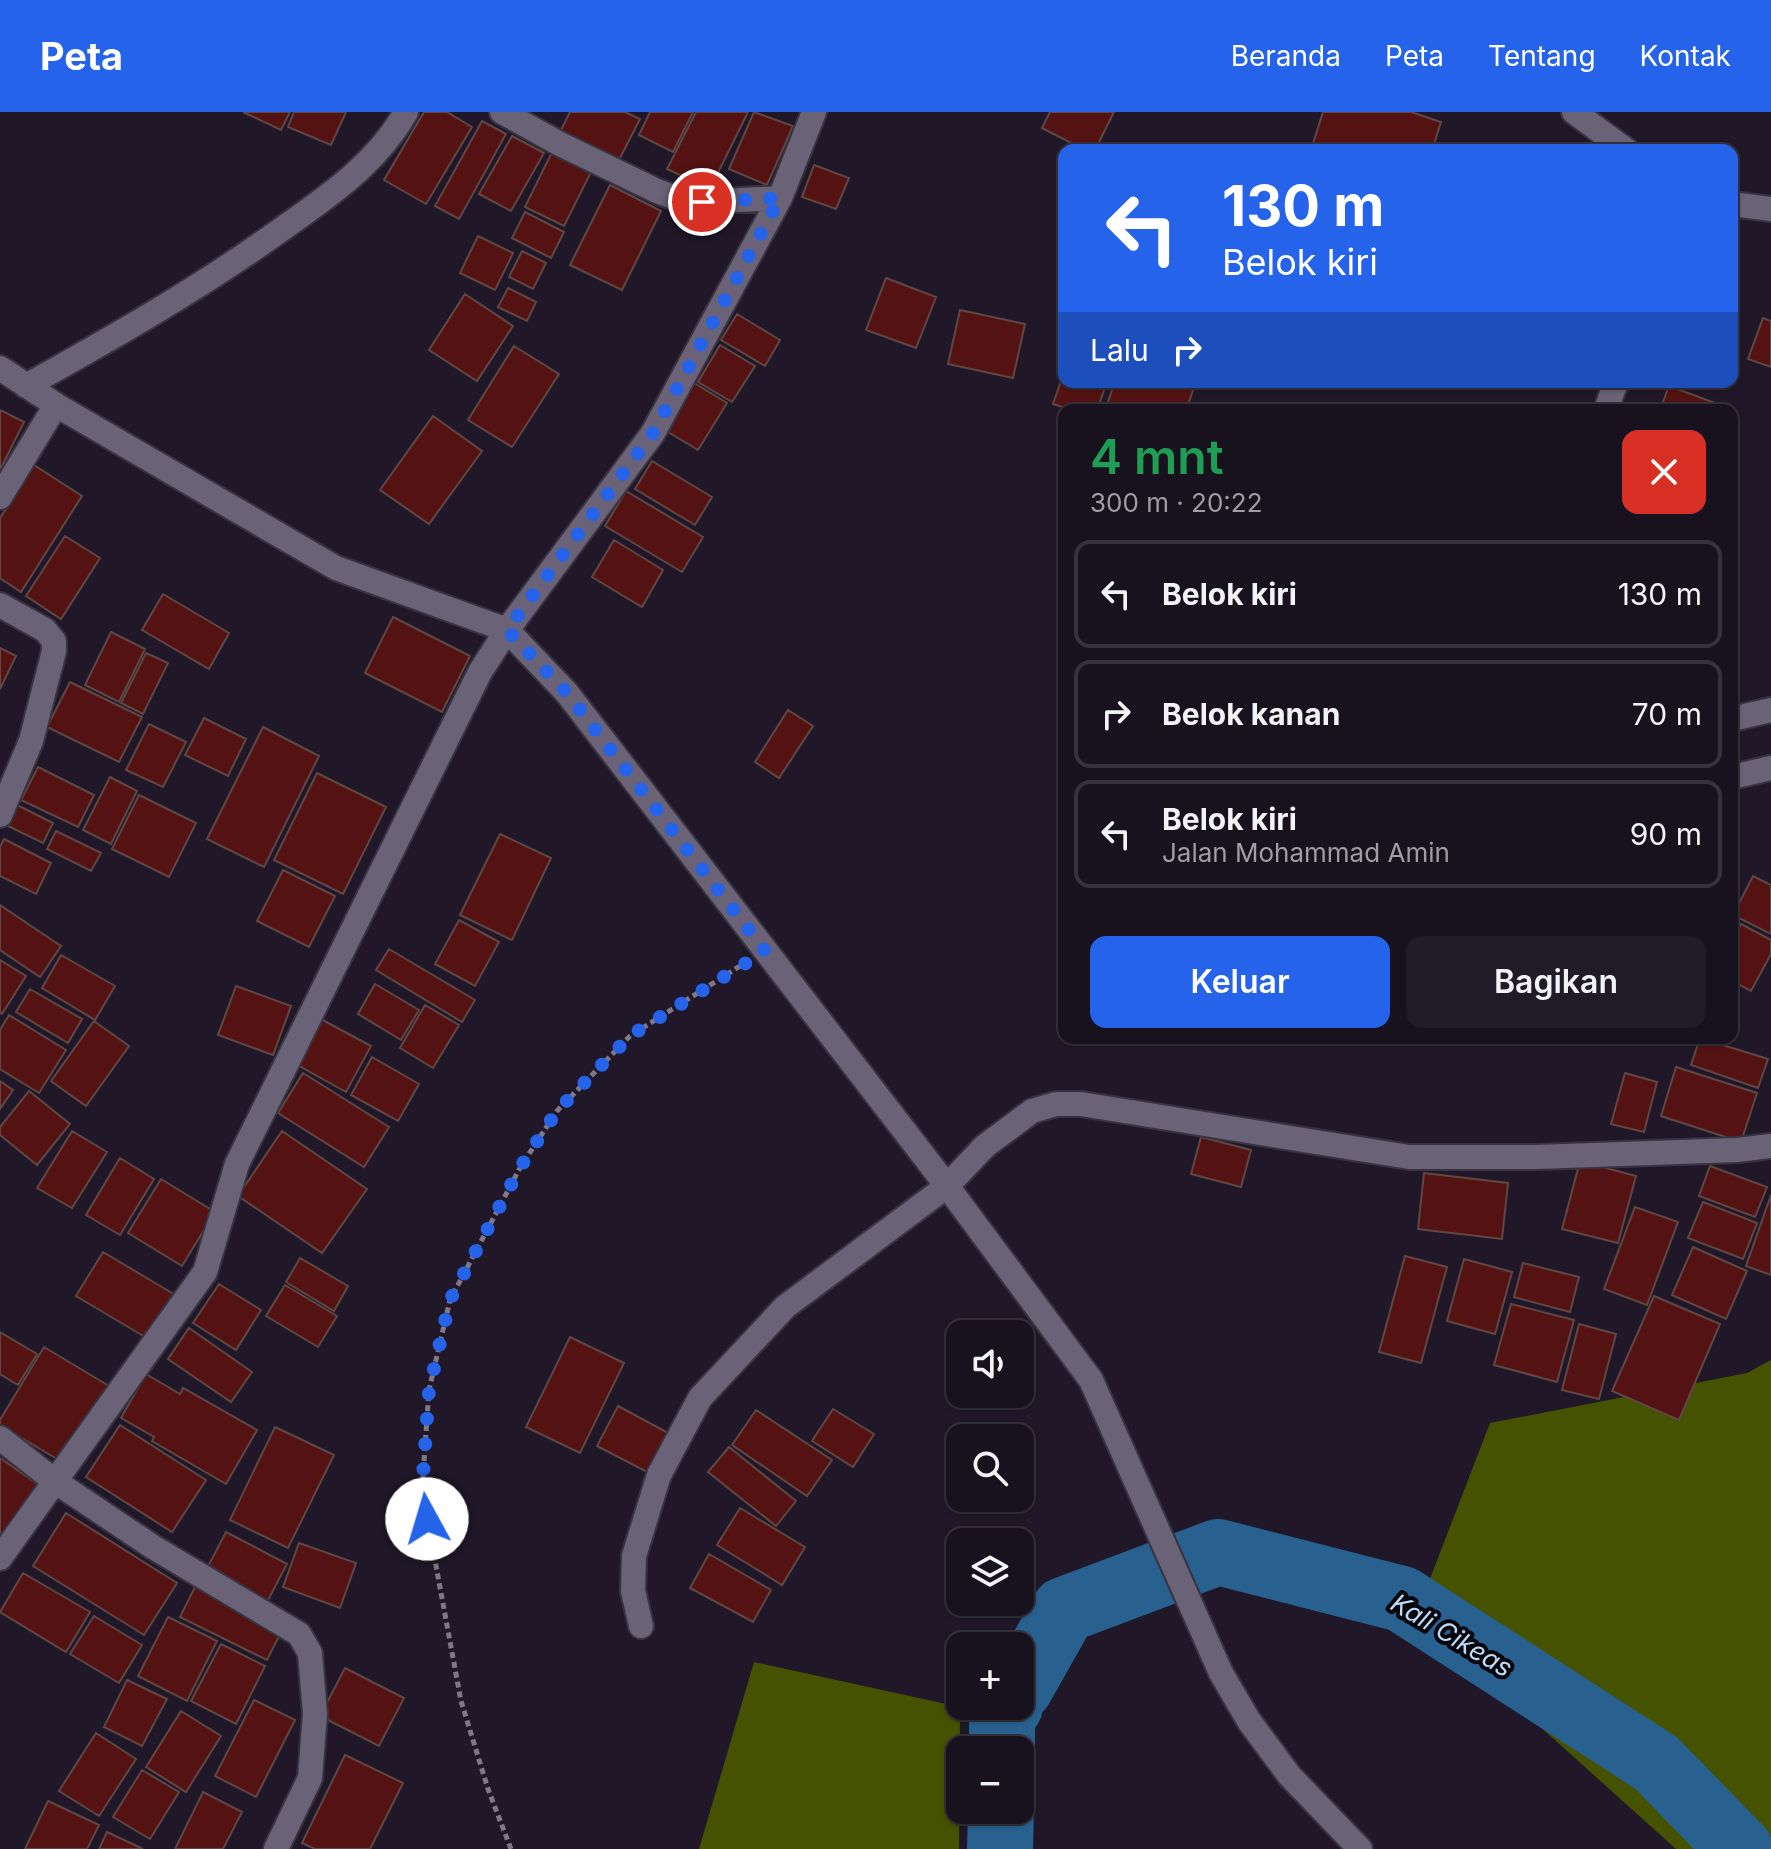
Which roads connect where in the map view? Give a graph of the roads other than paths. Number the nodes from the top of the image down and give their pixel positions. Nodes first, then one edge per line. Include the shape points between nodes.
1 (406, 112) edge
2 (502, 112) edge
3 (814, 112) edge
4 (1574, 112) edge
5 (1618, 144) edge
6 (780, 198) junction
7 (1738, 205) edge
8 (1771, 209) edge
9 (0, 368) edge
10 (26, 386) junction
11 (56, 405) junction
12 (0, 497) edge
13 (0, 605) edge
14 (507, 630) junction
15 (1771, 710) edge
16 (1738, 718) edge
17 (1771, 768) edge
18 (1738, 776) edge
19 (0, 815) edge
20 (1771, 1146) edge
21 (947, 1186) junction
22 (0, 1438) edge
23 (56, 1482) junction
24 (0, 1558) edge
25 (641, 1626) dead end
26 (276, 1849) edge
27 (1360, 1849) edge

1 - 10 street via 369,163 293,222 206,282
2 - 6 street via 676,198
3 - 6 street
4 - 5 street
6 - 14 street via 653,433
7 - 8 street
9 - 10 street
10 - 11 street
11 - 12 street
11 - 14 street via 336,568
13 - 19 street via 45,630 54,641 31,741
14 - 21 street via 567,693
14 - 23 street via 480,672 237,1164 205,1272
15 - 16 street
17 - 18 street
20 - 21 street via 1409,1157 1056,1104 1032,1111 985,1146
21 - 25 street via 785,1307 700,1398 659,1475 634,1556 633,1591
21 - 27 street via 1091,1380 1221,1673 1249,1721 1289,1775
22 - 23 street
23 - 24 street
23 - 26 street via 299,1634 310,1653 315,1714 310,1778

